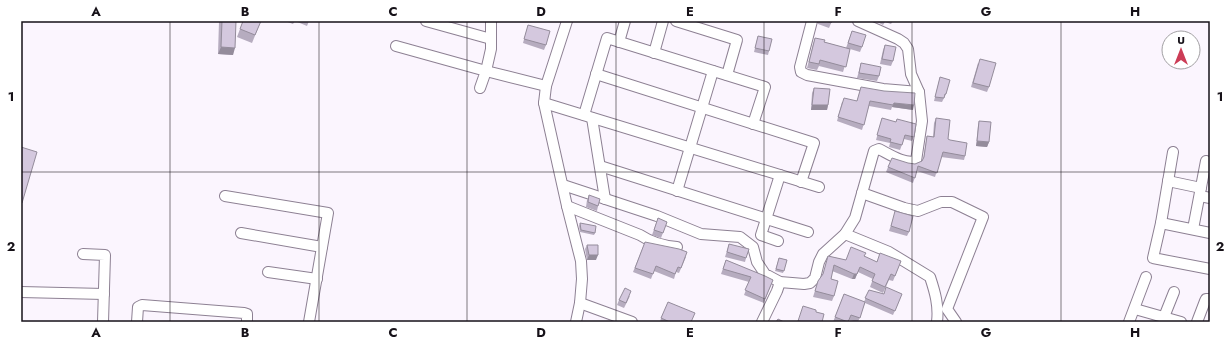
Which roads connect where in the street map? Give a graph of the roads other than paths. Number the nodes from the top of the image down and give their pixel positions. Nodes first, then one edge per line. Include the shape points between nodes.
1 (426, 21) edge
2 (491, 21) edge
3 (567, 21) edge
4 (625, 21) edge
5 (663, 21) edge
6 (676, 21) edge
7 (812, 21) edge
8 (858, 21) edge
9 (492, 39) junction
10 (619, 42) junction
11 (396, 46) dead end
12 (654, 53) junction
13 (713, 71) junction
14 (486, 72) junction
15 (596, 74) junction
16 (726, 75) junction
17 (546, 86) junction
18 (480, 88) dead end
19 (919, 92) junction
20 (544, 104) junction
21 (702, 108) junction
22 (588, 117) junction
23 (754, 124) junction
24 (690, 148) junction
25 (1173, 152) dead end
26 (1206, 161) dead end
27 (600, 166) junction
28 (780, 175) junction
29 (1168, 181) junction
30 (801, 182) junction
31 (563, 185) junction
32 (819, 187) dead end
33 (677, 191) junction
34 (1200, 192) junction
35 (862, 193) junction
36 (225, 196) dead end
37 (1210, 198) edge
38 (606, 199) junction
39 (567, 206) junction
40 (766, 219) junction
41 (1161, 223) junction
42 (1193, 229) junction
43 (808, 232) dead end
44 (241, 233) dead end
45 (1210, 233) edge
46 (845, 234) junction
47 (778, 241) dead end
48 (322, 247) junction
49 (677, 247) edge
50 (83, 254) dead end
51 (1210, 269) edge
52 (268, 272) dead end
53 (1146, 277) dead end
54 (316, 278) junction
55 (780, 282) junction
56 (21, 292) edge
57 (1174, 292) dead end
58 (104, 294) junction
59 (1210, 299) edge
60 (580, 304) junction
61 (1134, 309) junction
62 (1164, 317) junction
63 (103, 322) edge
64 (137, 322) edge
65 (247, 322) edge
66 (309, 322) edge
67 (576, 322) edge
68 (632, 322) edge
69 (762, 322) edge
70 (937, 322) edge
71 (956, 322) edge
72 (1129, 322) edge
73 (1181, 322) edge
74 (1197, 322) edge

1 - 9 street
2 - 9 street
3 - 17 street
4 - 10 street
5 - 12 street
6 - 16 street via 737,40
7 - 19 street via 800,67 801,72 884,89
8 - 19 street via 904,44 908,49 911,74
9 - 14 street
10 - 12 street
10 - 15 street via 608,38
11 - 14 street
12 - 13 street
13 - 16 street
13 - 21 street
14 - 17 street
14 - 18 street
15 - 21 street
15 - 22 street
16 - 23 street via 765,87
17 - 20 street
19 - 35 street via 922,121 916,161 904,161 879,149 876,150 872,154
20 - 22 street
20 - 31 street
21 - 23 street
21 - 24 street
22 - 24 street
22 - 27 street
23 - 30 street via 814,143
24 - 28 street
24 - 33 street
25 - 29 street
26 - 34 street
27 - 33 street
27 - 38 street
28 - 30 street
28 - 40 street
29 - 34 street
29 - 41 street
30 - 32 street
31 - 38 street
31 - 39 street
33 - 40 street
34 - 37 street
34 - 42 street
35 - 46 street via 855,218
35 - 71 street via 918,211 941,202 952,202 983,217 946,309
36 - 48 street via 328,213
38 - 55 street via 701,234 740,237 753,247 757,262 765,274
39 - 49 street via 640,235 650,242
39 - 60 street via 581,261
40 - 43 street
40 - 47 street via 761,235
41 - 42 street
41 - 51 street via 1153,259
42 - 45 street
44 - 48 street
46 - 55 street via 823,254 815,278 810,283
46 - 70 street via 889,252 930,277 936,295
48 - 54 street
50 - 58 street via 105,255
52 - 54 street
53 - 61 street
54 - 66 street
55 - 69 street
56 - 58 street
57 - 62 street
58 - 63 street
59 - 74 street via 1206,299
60 - 67 street
60 - 68 street
61 - 62 street
61 - 72 street
62 - 73 street
64 - 65 street via 138,307 142,305 244,313 247,314

